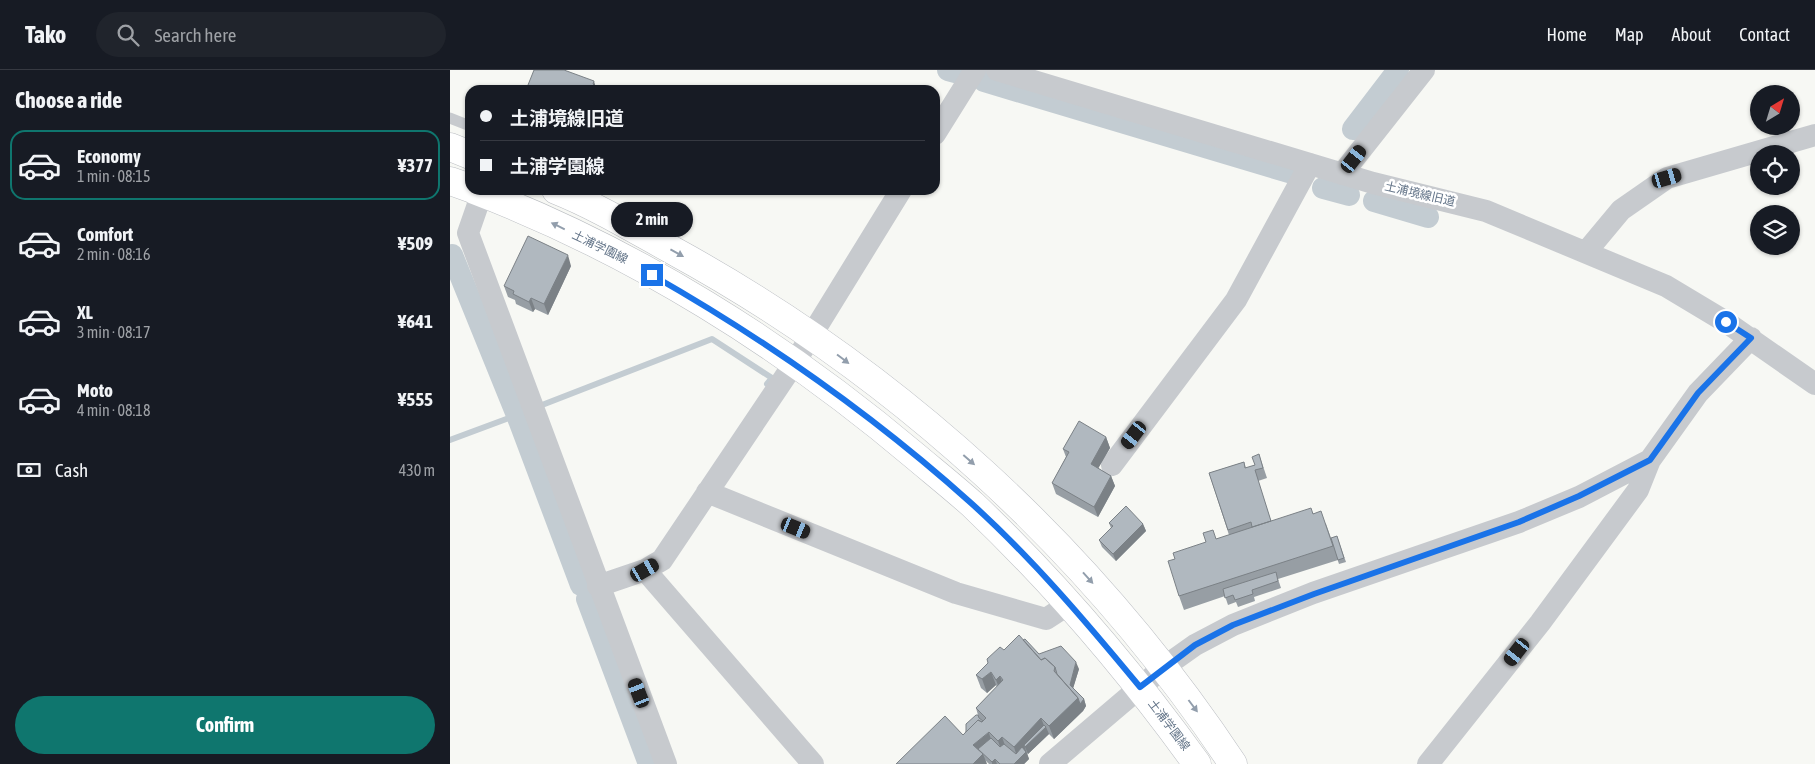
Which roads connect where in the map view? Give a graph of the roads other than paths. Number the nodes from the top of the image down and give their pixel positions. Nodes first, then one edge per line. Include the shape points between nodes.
1 (975, 70) edge
2 (997, 70) edge
3 (1424, 70) edge
4 (450, 118) edge
5 (465, 124) edge
6 (940, 126) edge
7 (1815, 135) edge
8 (450, 147) edge
9 (465, 153) edge
10 (1310, 164) junction
11 (1342, 174) junction
12 (450, 181) edge
13 (465, 186) edge
14 (475, 195) edge
15 (488, 195) edge
16 (565, 195) edge
17 (898, 195) edge
18 (459, 236) edge
19 (1586, 252) junction
20 (811, 334) junction
21 (1751, 338) junction
22 (794, 362) junction
23 (1815, 384) edge
24 (1650, 460) junction
25 (1112, 465) dead end
26 (707, 492) junction
27 (645, 570) junction
28 (598, 586) junction
29 (1069, 604) junction
30 (1164, 667) junction
31 (1140, 687) junction
32 (666, 764) edge
33 (813, 764) edge
34 (1050, 764) edge
35 (1197, 764) edge
36 (1233, 764) edge
37 (1428, 764) edge

1 - 6 street
2 - 10 street, 土浦境線旧道
3 - 11 street
4 - 5 lane
7 - 19 street via 1667,178 1621,210
8 - 9 main road
10 - 11 street, 土浦境線旧道
10 - 25 street via 1236,300
11 - 19 street, 土浦境線旧道 via 1486,210
12 - 13 main road, 土浦学園線
14 - 18 street
22 -> 15 main road, 土浦学園線 via 636,265
16 -> 20 main road via 736,285
17 - 20 street
18 - 28 street
19 - 21 street, 土浦境線旧道 via 1666,286
20 - 22 street
20 -> 30 main road via 945,439 1024,510 1080,569
21 - 23 street, 土浦境線旧道
21 - 24 street via 1698,393
22 - 26 street
22 - 29 main road, 土浦学園線 via 882,428 972,504
24 - 30 street via 1519,522 1233,625 1195,645
24 - 37 street via 1638,490 1540,623
26 - 27 street via 662,560
26 - 29 street via 956,593 1046,619
27 - 28 street
27 - 33 street
28 - 32 street
29 - 31 main road, 土浦学園線
30 - 31 street
30 -> 36 main road
31 - 34 street
31 - 35 main road, 土浦学園線

